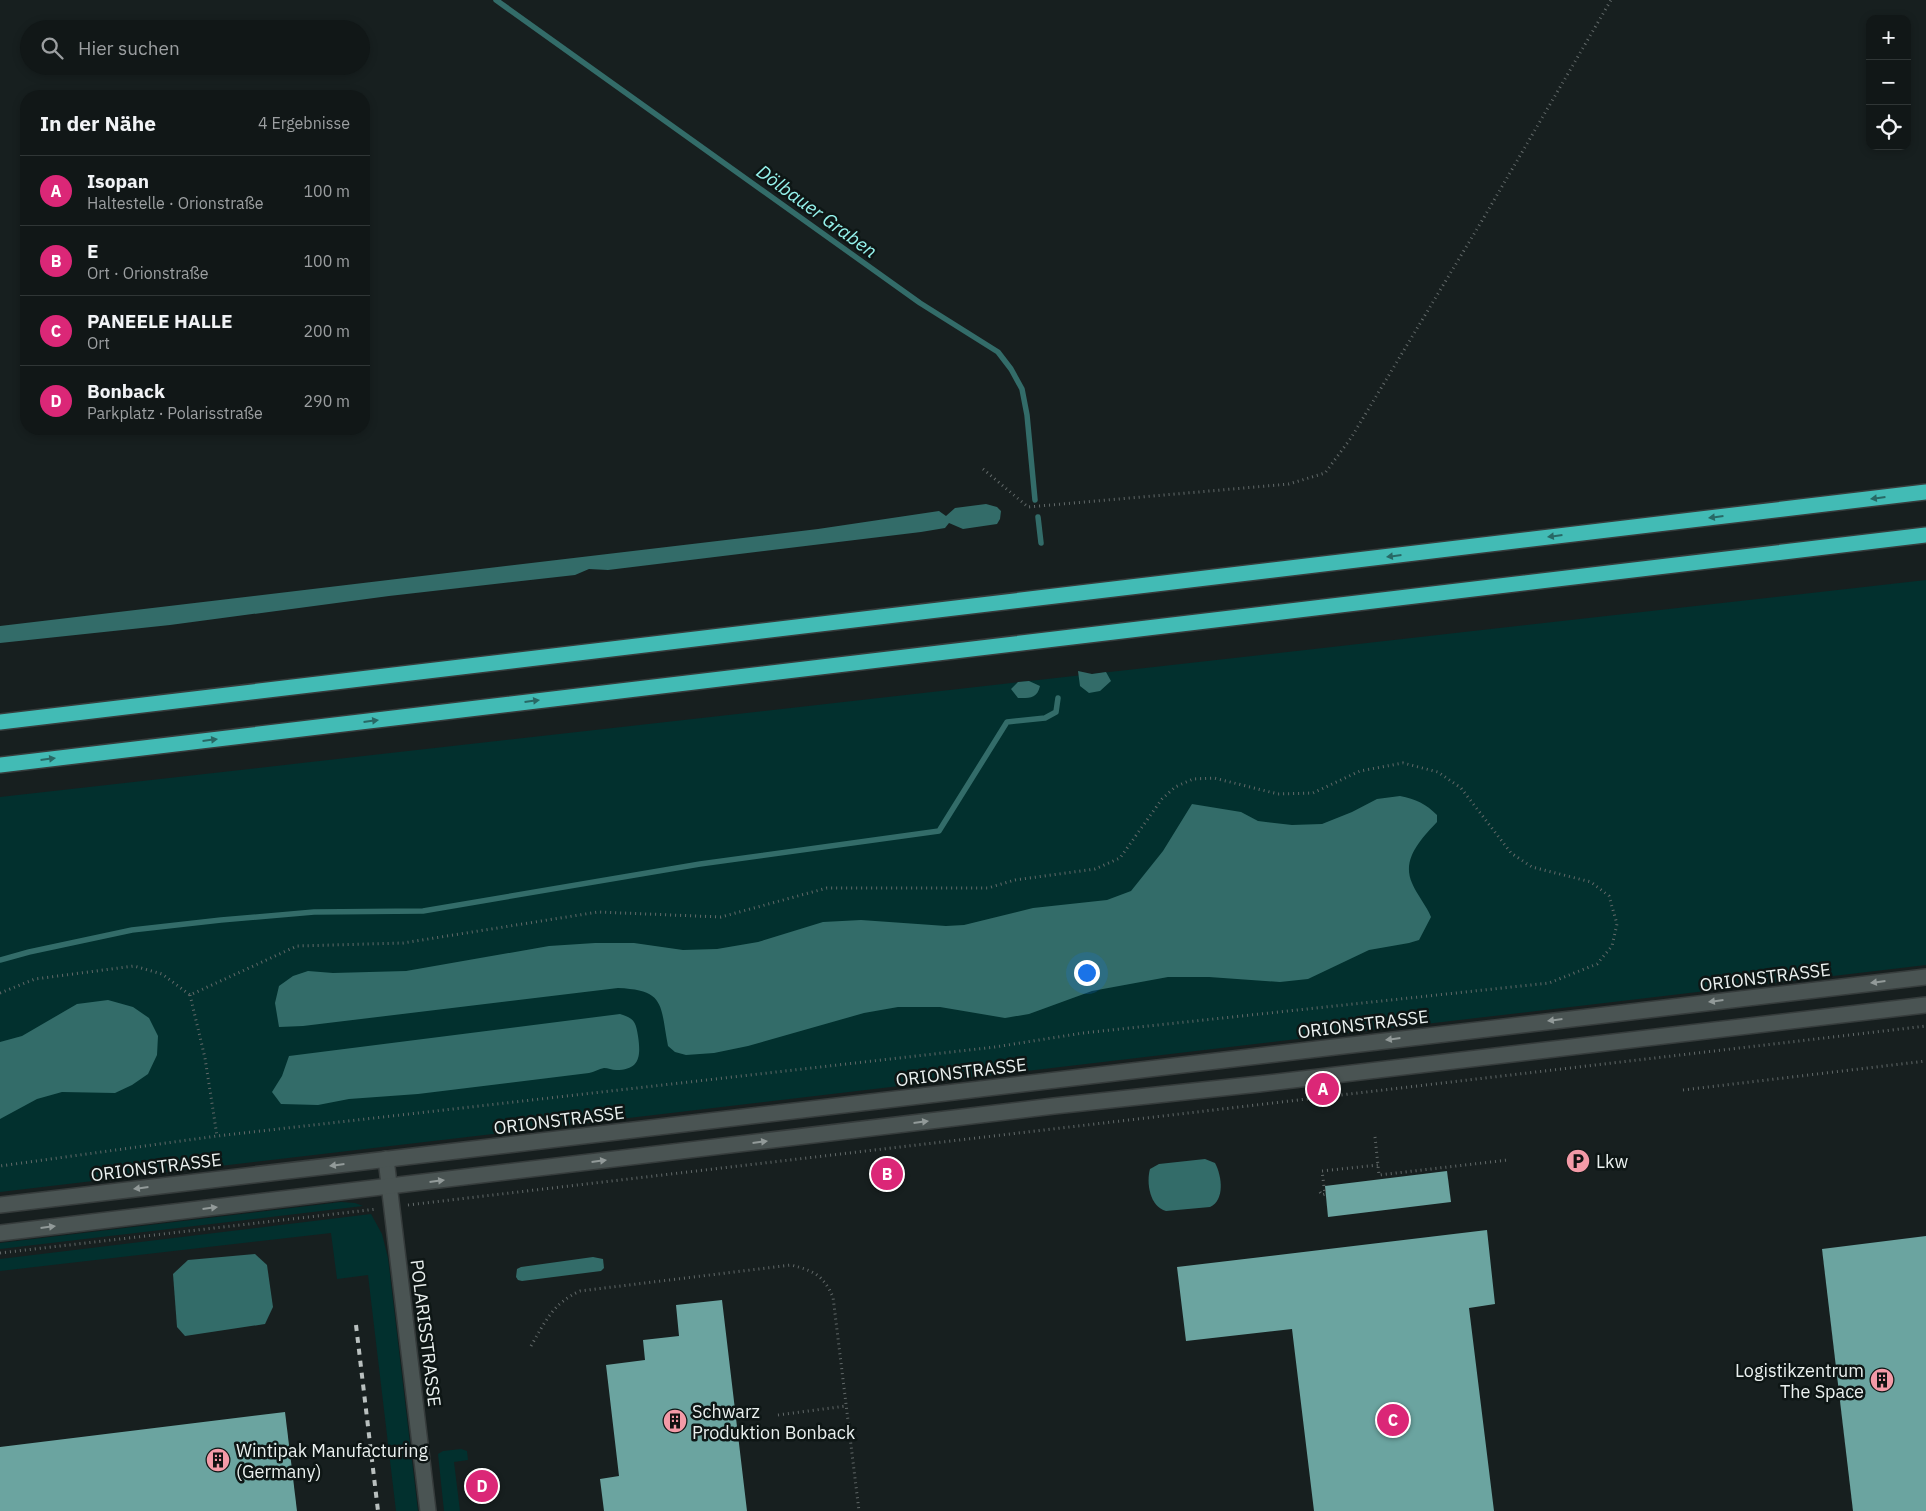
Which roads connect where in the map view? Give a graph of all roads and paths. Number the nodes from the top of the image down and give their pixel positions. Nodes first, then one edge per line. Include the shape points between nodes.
1 (1611, 0) edge
2 (983, 469) dead end
3 (1926, 492) edge
4 (1926, 535) edge
5 (0, 722) edge
6 (0, 765) edge
7 (1926, 977) edge
8 (0, 993) edge
9 (190, 995) junction
10 (1926, 1005) edge
11 (1926, 1026) edge
12 (1926, 1061) edge
13 (1684, 1090) dead end
14 (217, 1136) junction
15 (1375, 1137) dead end
16 (386, 1159) junction
17 (1508, 1160) dead end
18 (1378, 1165) junction
19 (0, 1166) edge
20 (389, 1187) junction
21 (1320, 1192) dead end
22 (0, 1205) edge
23 (391, 1208) junction
24 (0, 1233) edge
25 (0, 1253) edge
26 (531, 1346) dead end
27 (846, 1406) junction
28 (778, 1415) dead end
29 (428, 1511) edge
30 (859, 1511) edge

1 - 2 path via 1351,438 1325,473 1289,484 1028,507
3 -> 5 highway
6 -> 4 highway
7 -> 16 street, ORIONSTRASSE
8 - 9 path via 34,979 134,966 162,974
9 - 14 path via 205,1058
9 - 14 path via 297,946 403,943 598,912 721,917 827,888 988,888 1015,880 1094,869 1120,858 1162,799 1175,787 1193,779 1214,778 1278,794 1313,793 1360,771 1403,763 1438,772 1461,788 1511,853 1532,867 1591,882 1609,896 1617,924 1612,946 1597,964 1549,982 1083,1033 995,1047
20 -> 10 street
11 - 23 path
12 - 13 path
14 - 19 path
15 - 18 path
16 - 20 street, POLARISSTRASSE
16 -> 22 street, ORIONSTRASSE
17 - 18 path via 1379,1177
18 - 21 path via 1322,1171 1325,1194
20 - 23 street, POLARISSTRASSE
24 -> 20 street
23 - 25 path
23 - 29 street, POLARISSTRASSE
26 - 27 path via 554,1309 567,1296 580,1291 791,1266 817,1274 833,1297
27 - 28 path
27 - 30 path

